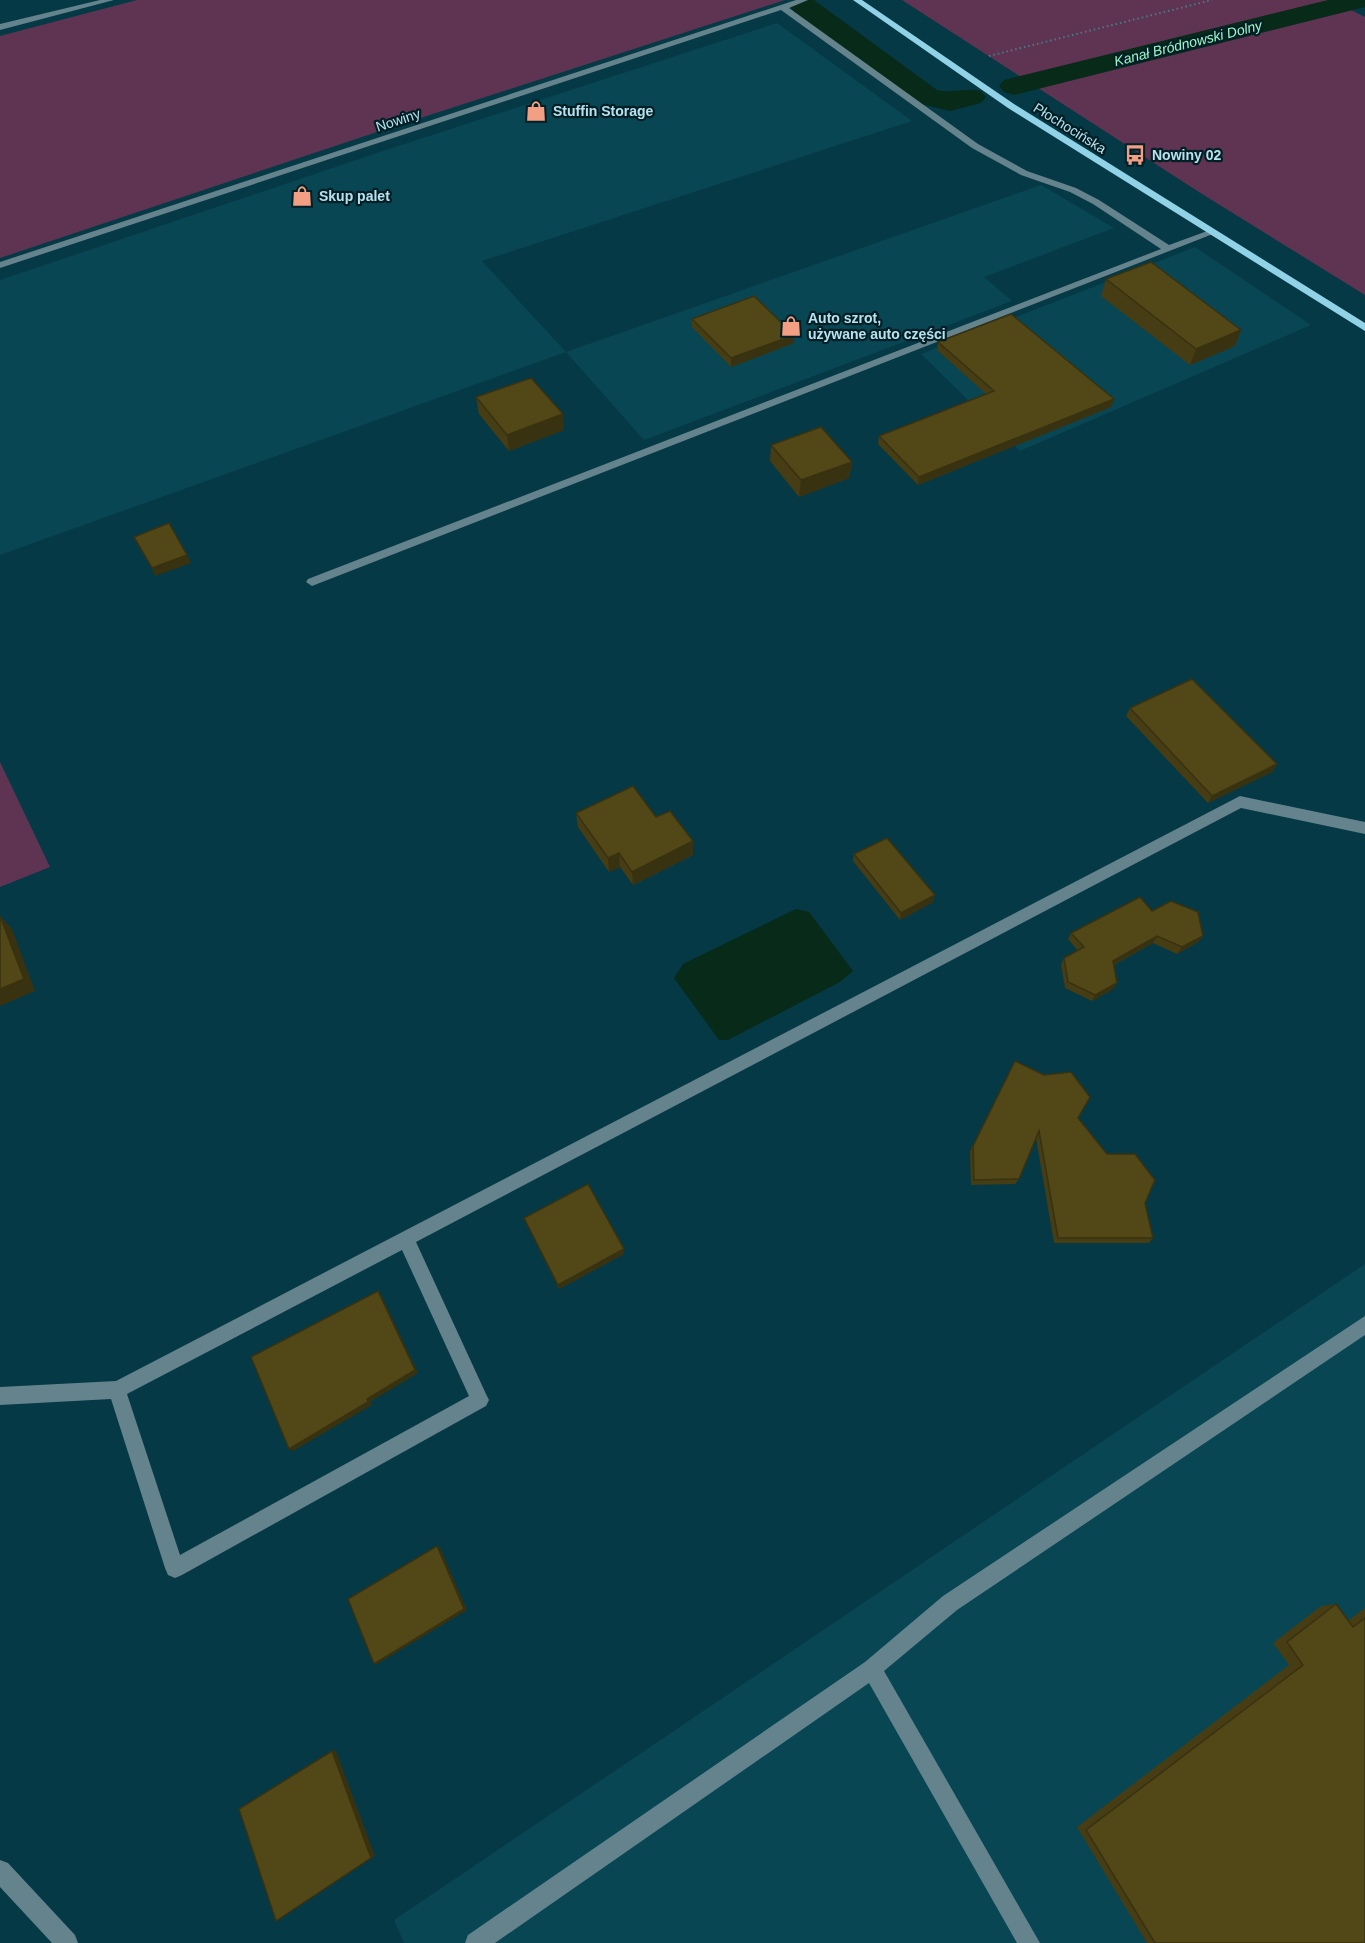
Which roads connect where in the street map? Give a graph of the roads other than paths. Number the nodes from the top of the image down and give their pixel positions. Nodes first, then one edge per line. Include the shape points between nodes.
1 (110, 0) edge
2 (804, 0) edge
3 (857, 0) edge
4 (782, 7) junction
5 (0, 27) edge
6 (1213, 232) junction
7 (1168, 249) junction
8 (0, 266) edge
9 (1365, 328) edge
10 (312, 582) dead end
11 (1365, 828) edge
12 (406, 1239) junction
13 (1365, 1325) edge
14 (117, 1390) junction
15 (0, 1396) edge
16 (872, 1669) junction
17 (0, 1871) edge
18 (67, 1943) edge
19 (476, 1943) edge
20 (1029, 1943) edge

1 - 5 street
2 - 4 street, Nowiny
3 - 6 main road, Płochocińska via 974,82
4 - 7 street via 989,155 1024,173 1073,190
4 - 8 street, Nowiny
6 - 7 street
6 - 9 main road, Płochocińska
7 - 10 street
11 - 12 street via 1240,802
12 - 14 street
12 - 14 street via 480,1400 175,1568
13 - 16 street via 950,1603
14 - 15 street
16 - 19 street
16 - 20 street
17 - 18 street

